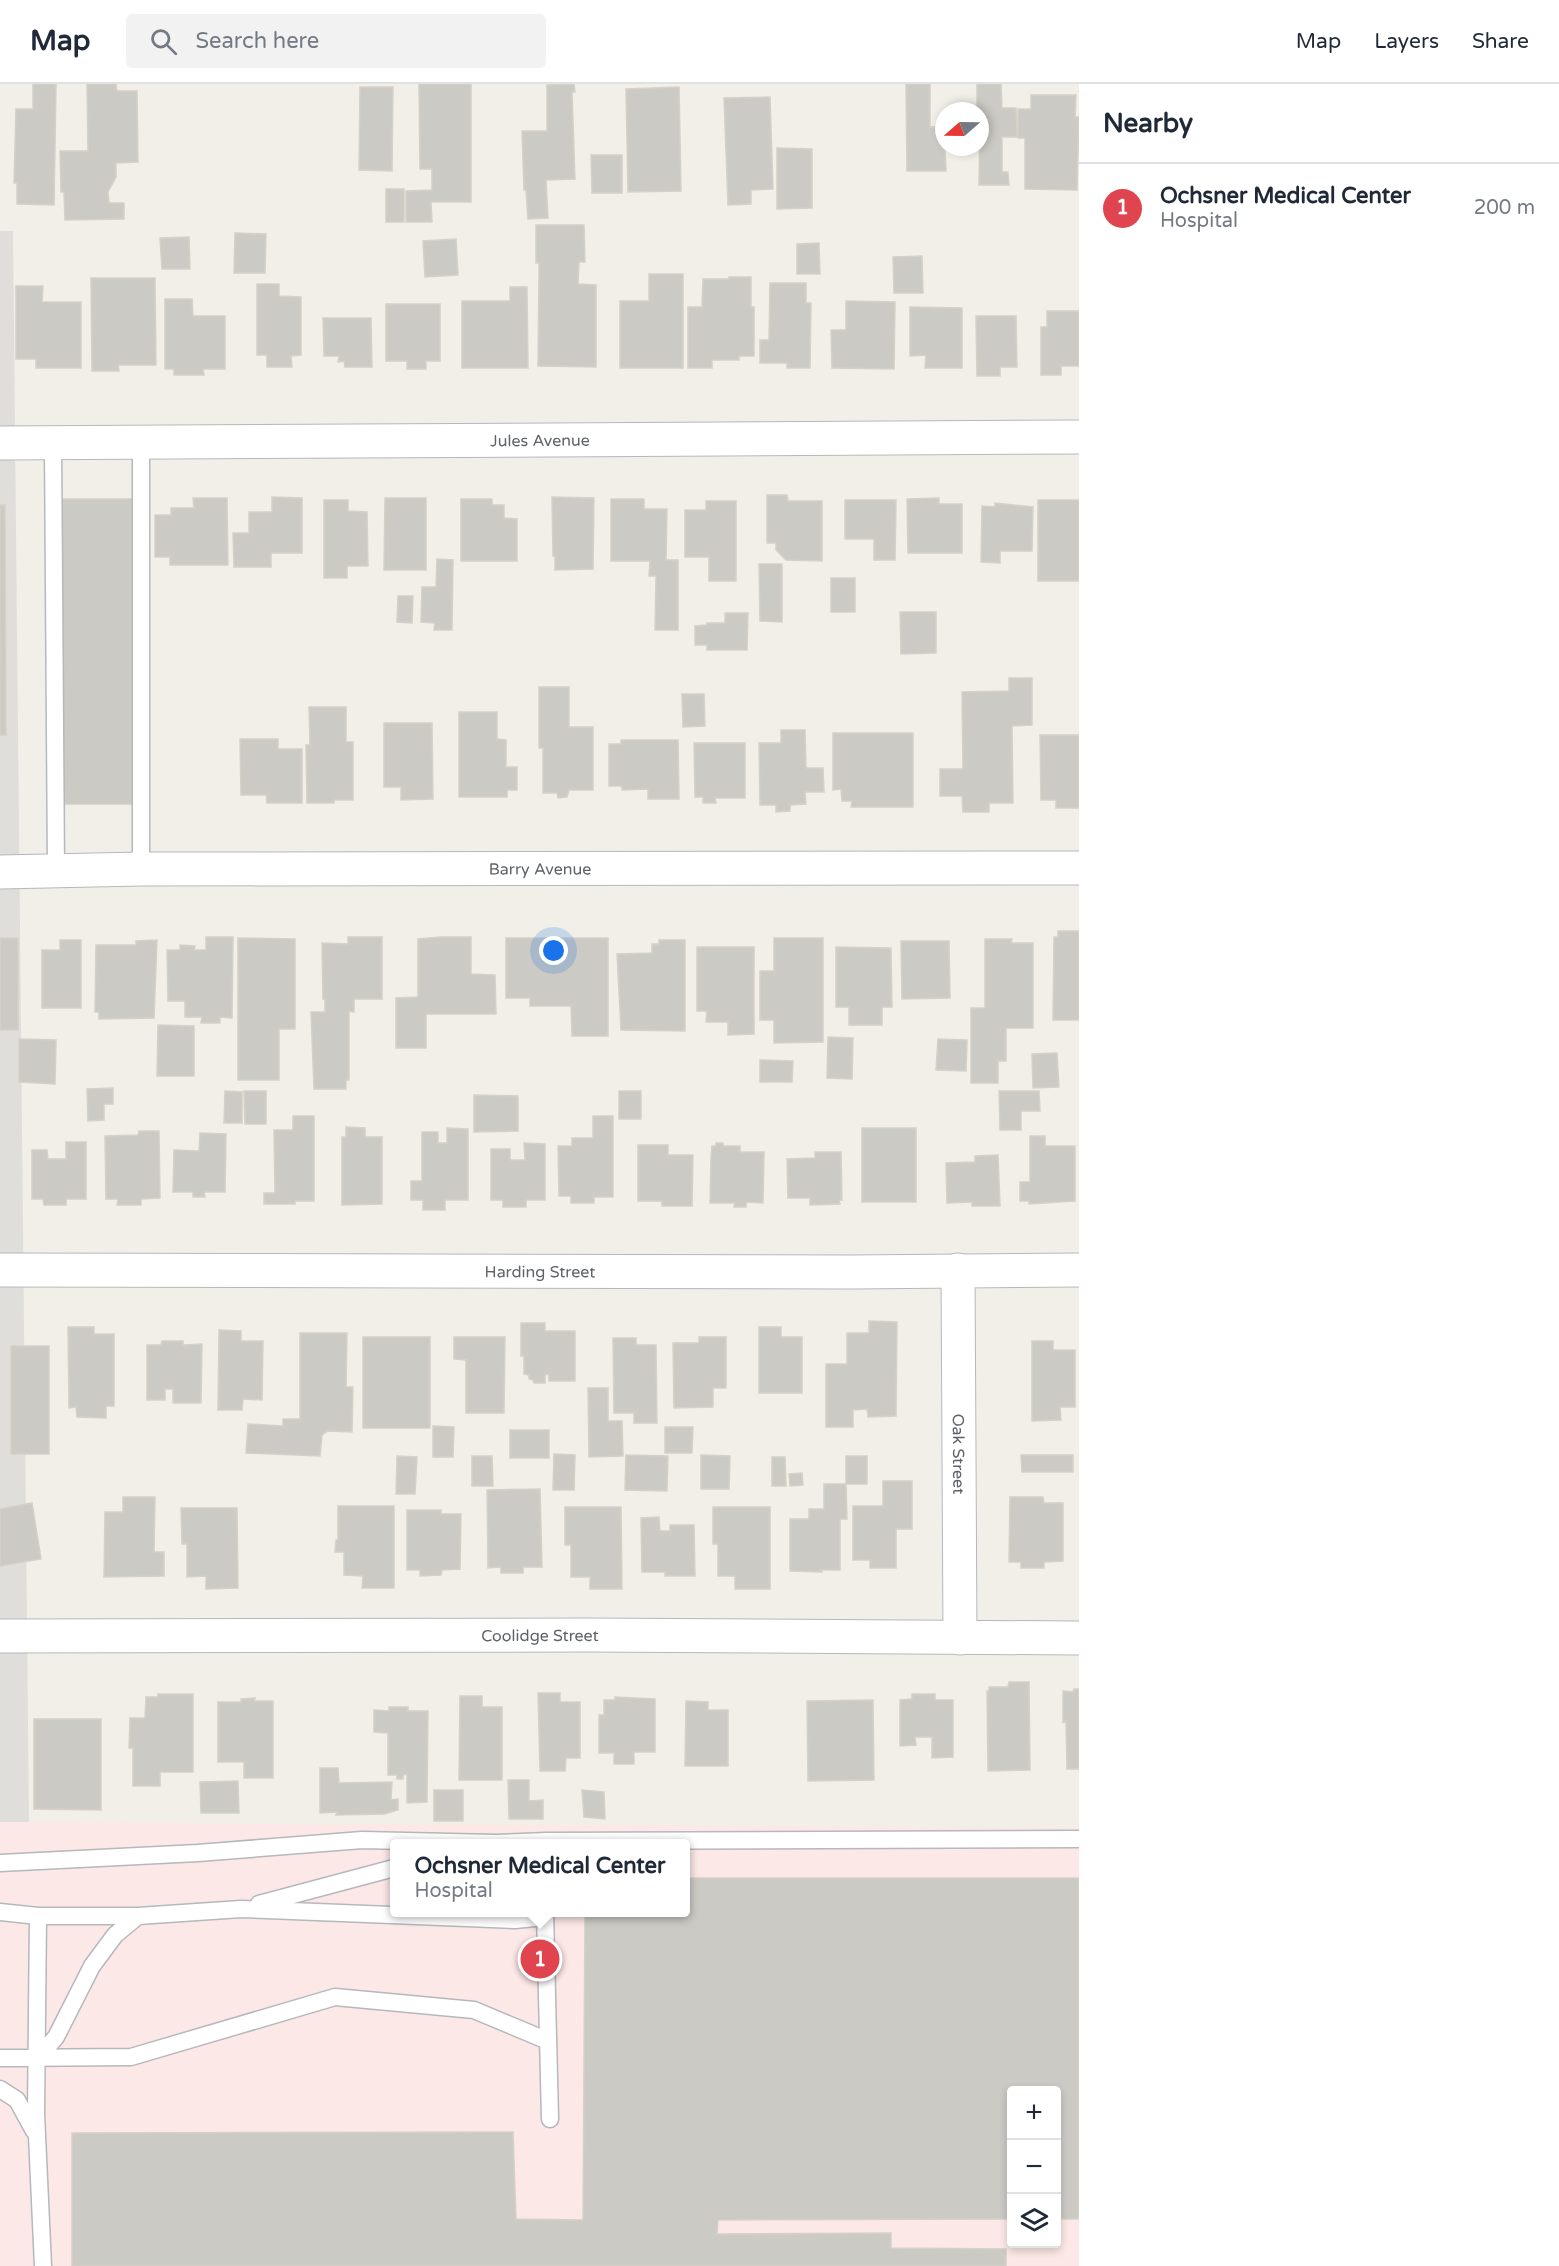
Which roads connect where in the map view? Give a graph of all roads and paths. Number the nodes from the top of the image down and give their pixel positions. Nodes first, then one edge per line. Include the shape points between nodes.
1 (1079, 437) edge
2 (141, 442) junction
3 (0, 443) edge
4 (53, 443) junction
5 (1079, 868) edge
6 (141, 869) junction
7 (56, 871) junction
8 (0, 872) edge
9 (0, 1270) edge
10 (958, 1270) junction
11 (1079, 1270) edge
12 (0, 1636) edge
13 (960, 1638) junction
14 (1079, 1638) edge
15 (1079, 1839) edge
16 (390, 1841) edge
17 (690, 1841) edge
18 (0, 1863) edge
19 (390, 1869) edge
20 (241, 1909) junction
21 (0, 1912) edge
22 (390, 1915) edge
23 (38, 1916) junction
24 (138, 1916) junction
25 (440, 1917) edge
26 (533, 1917) edge
27 (545, 1917) edge
28 (548, 2041) junction
29 (0, 2058) edge
30 (38, 2059) junction
31 (0, 2088) edge
32 (550, 2119) dead end
33 (38, 2138) junction
34 (43, 2266) edge

1 - 2 street, Jules Avenue
2 - 4 street, Jules Avenue
2 - 6 lane
3 - 4 street, Jules Avenue
4 - 7 lane
5 - 6 street, Barry Avenue
6 - 7 street, Barry Avenue
7 - 8 street, Barry Avenue
9 - 10 street, Harding Street
10 - 11 street, Harding Street
10 - 13 street, Oak Street
12 - 13 street, Coolidge Street
13 - 14 street, Coolidge Street
15 - 17 lane
16 - 18 lane
19 - 20 lane
20 - 22 lane
20 - 24 lane
21 - 23 lane
23 - 24 lane
23 - 30 lane
24 - 30 lane via 115,1935 92,1965 56,2037
25 - 26 lane
27 - 28 lane
28 - 30 lane via 474,2010 335,1997 131,2057
28 - 32 lane
29 - 30 lane
30 - 33 lane
31 - 33 lane via 17,2100
33 - 34 lane

